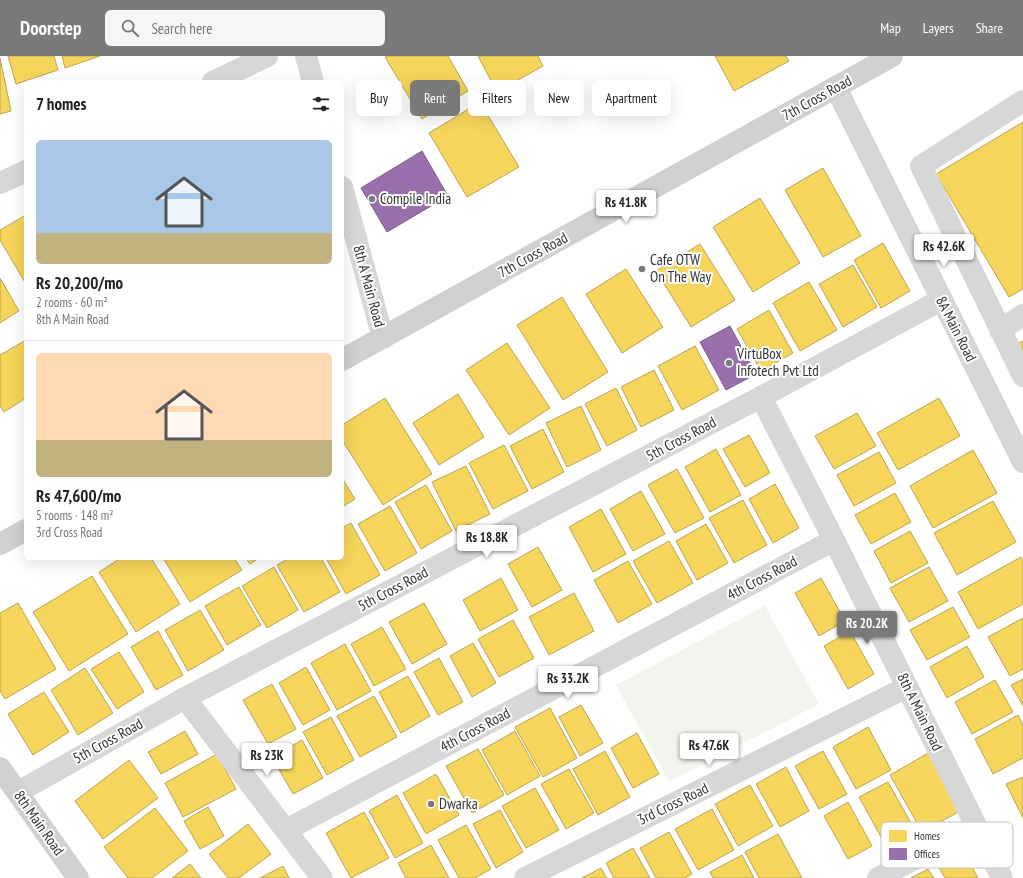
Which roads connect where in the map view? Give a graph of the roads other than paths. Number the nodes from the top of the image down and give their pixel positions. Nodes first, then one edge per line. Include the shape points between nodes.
1 (268, 56) edge
2 (306, 56) edge
3 (892, 56) edge
4 (217, 80) edge
5 (312, 80) edge
6 (836, 88) junction
7 (1023, 101) edge
8 (24, 172) edge
9 (0, 183) edge
10 (344, 194) edge
11 (942, 300) junction
12 (1023, 315) edge
13 (1000, 330) junction
14 (383, 338) junction
15 (344, 359) edge
16 (1023, 376) edge
17 (762, 397) junction
18 (1023, 462) edge
19 (24, 531) edge
20 (834, 540) junction
21 (0, 544) edge
22 (907, 687) junction
23 (184, 698) junction
24 (0, 768) edge
25 (18, 792) junction
26 (974, 822) edge
27 (286, 830) junction
28 (897, 868) edge
29 (997, 868) edge
30 (78, 878) edge
31 (322, 878) edge
32 (525, 878) edge
33 (878, 878) edge
34 (1002, 878) edge

1 - 4 street
2 - 5 street
3 - 6 street, 7th Cross Road
6 - 11 street, 8A Main Road
6 - 14 street, 7th Cross Road
7 - 13 street via 921,166
8 - 9 street
10 - 14 street, 8th A Main Road
11 - 17 street, 5th Cross Road
11 - 18 street, 8A Main Road
12 - 13 street
13 - 16 street
14 - 15 street, 7th Cross Road
17 - 20 street, 8th A Main Road
17 - 23 street, 5th Cross Road
19 - 21 street
20 - 22 street, 8th A Main Road
20 - 27 street, 4th Cross Road
22 - 26 street, 8th A Main Road
22 - 32 street, 3rd Cross Road
23 - 25 street, 5th Cross Road
23 - 27 street
24 - 25 street, 8th Main Road
25 - 30 street, 8th Main Road
27 - 31 street
28 - 33 street
29 - 34 street, 8th A Main Road

